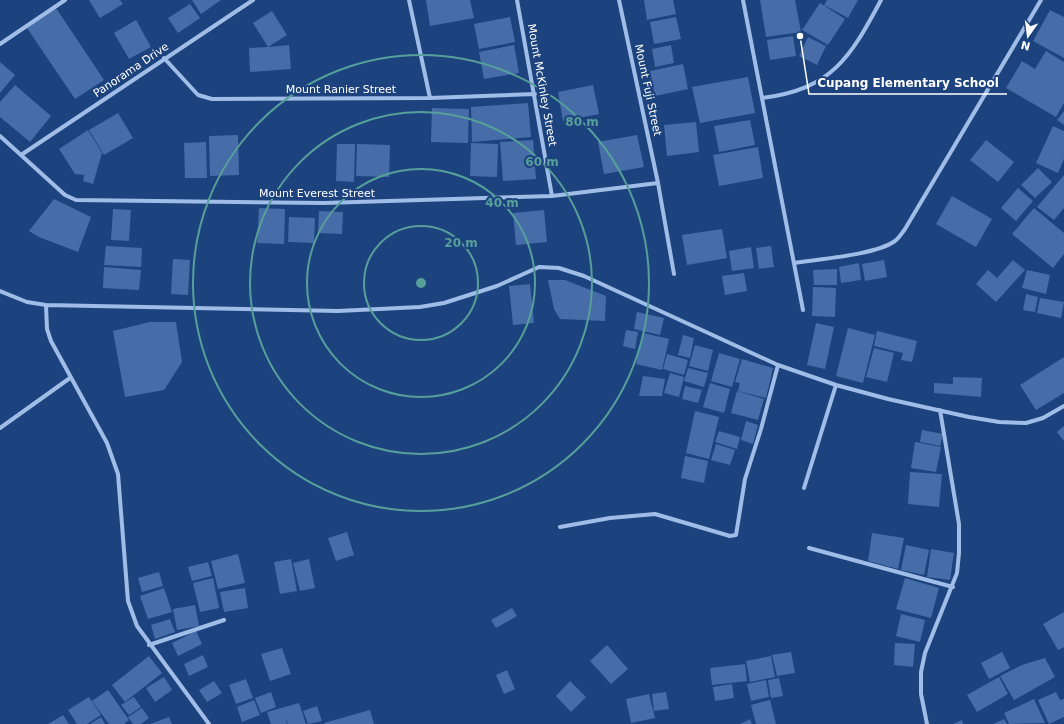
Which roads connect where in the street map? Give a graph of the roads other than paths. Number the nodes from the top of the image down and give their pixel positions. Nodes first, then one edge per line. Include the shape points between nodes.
1 (65, 0) edge
2 (253, 0) edge
3 (409, 0) edge
4 (517, 0) edge
5 (619, 0) edge
6 (743, 0) edge
7 (881, 0) edge
8 (1042, 0) edge
9 (0, 44) edge
10 (164, 58) junction
11 (535, 94) junction
12 (430, 98) junction
13 (762, 98) junction
14 (0, 136) edge
15 (21, 155) junction
16 (658, 183) junction
17 (552, 196) junction
18 (794, 263) junction
19 (674, 274) dead end
20 (0, 291) edge
21 (46, 304) junction
22 (803, 310) dead end
23 (778, 365) junction
24 (70, 378) junction
25 (836, 385) junction
26 (1064, 406) edge
27 (940, 410) junction
28 (0, 428) edge
29 (804, 488) dead end
30 (560, 527) dead end
31 (809, 548) dead end
32 (952, 586) junction
33 (224, 620) dead end
34 (149, 644) junction
35 (209, 724) edge
36 (927, 724) edge

1 - 9 street
2 - 10 street, Panorama Drive
3 - 12 street
4 - 11 street, Mount McKinley Street
5 - 16 street, Mount Fuji Street
6 - 13 street
7 - 13 street via 862,36 838,67 808,87 787,95
8 - 18 street via 896,240 859,253
10 - 12 street, Mount Ranier Street via 198,95 212,99
10 - 15 street, Panorama Drive
11 - 12 street, Mount Ranier Street
11 - 17 street, Mount McKinley Street
13 - 18 street
14 - 15 street, Mount Everest Street
15 - 17 street, Mount Everest Street via 65,194 76,200 324,203
16 - 17 street, Mount Everest Street
16 - 19 street, Mount Fuji Street
18 - 22 street
20 - 21 street via 27,302
21 - 23 street via 338,311 420,307 444,304 497,286 539,267 559,268 584,276
21 - 24 street via 47,329
23 - 25 street
23 - 30 street via 745,479 736,535 730,536 655,514 610,518
24 - 28 street
24 - 34 street via 107,443 118,474 128,601 137,626
25 - 27 street
25 - 29 street
26 - 27 street via 1043,418 1026,423 999,422
27 - 32 street via 959,524 958,573
31 - 32 street
32 - 36 street via 922,666 921,694
33 - 34 street
34 - 35 street

